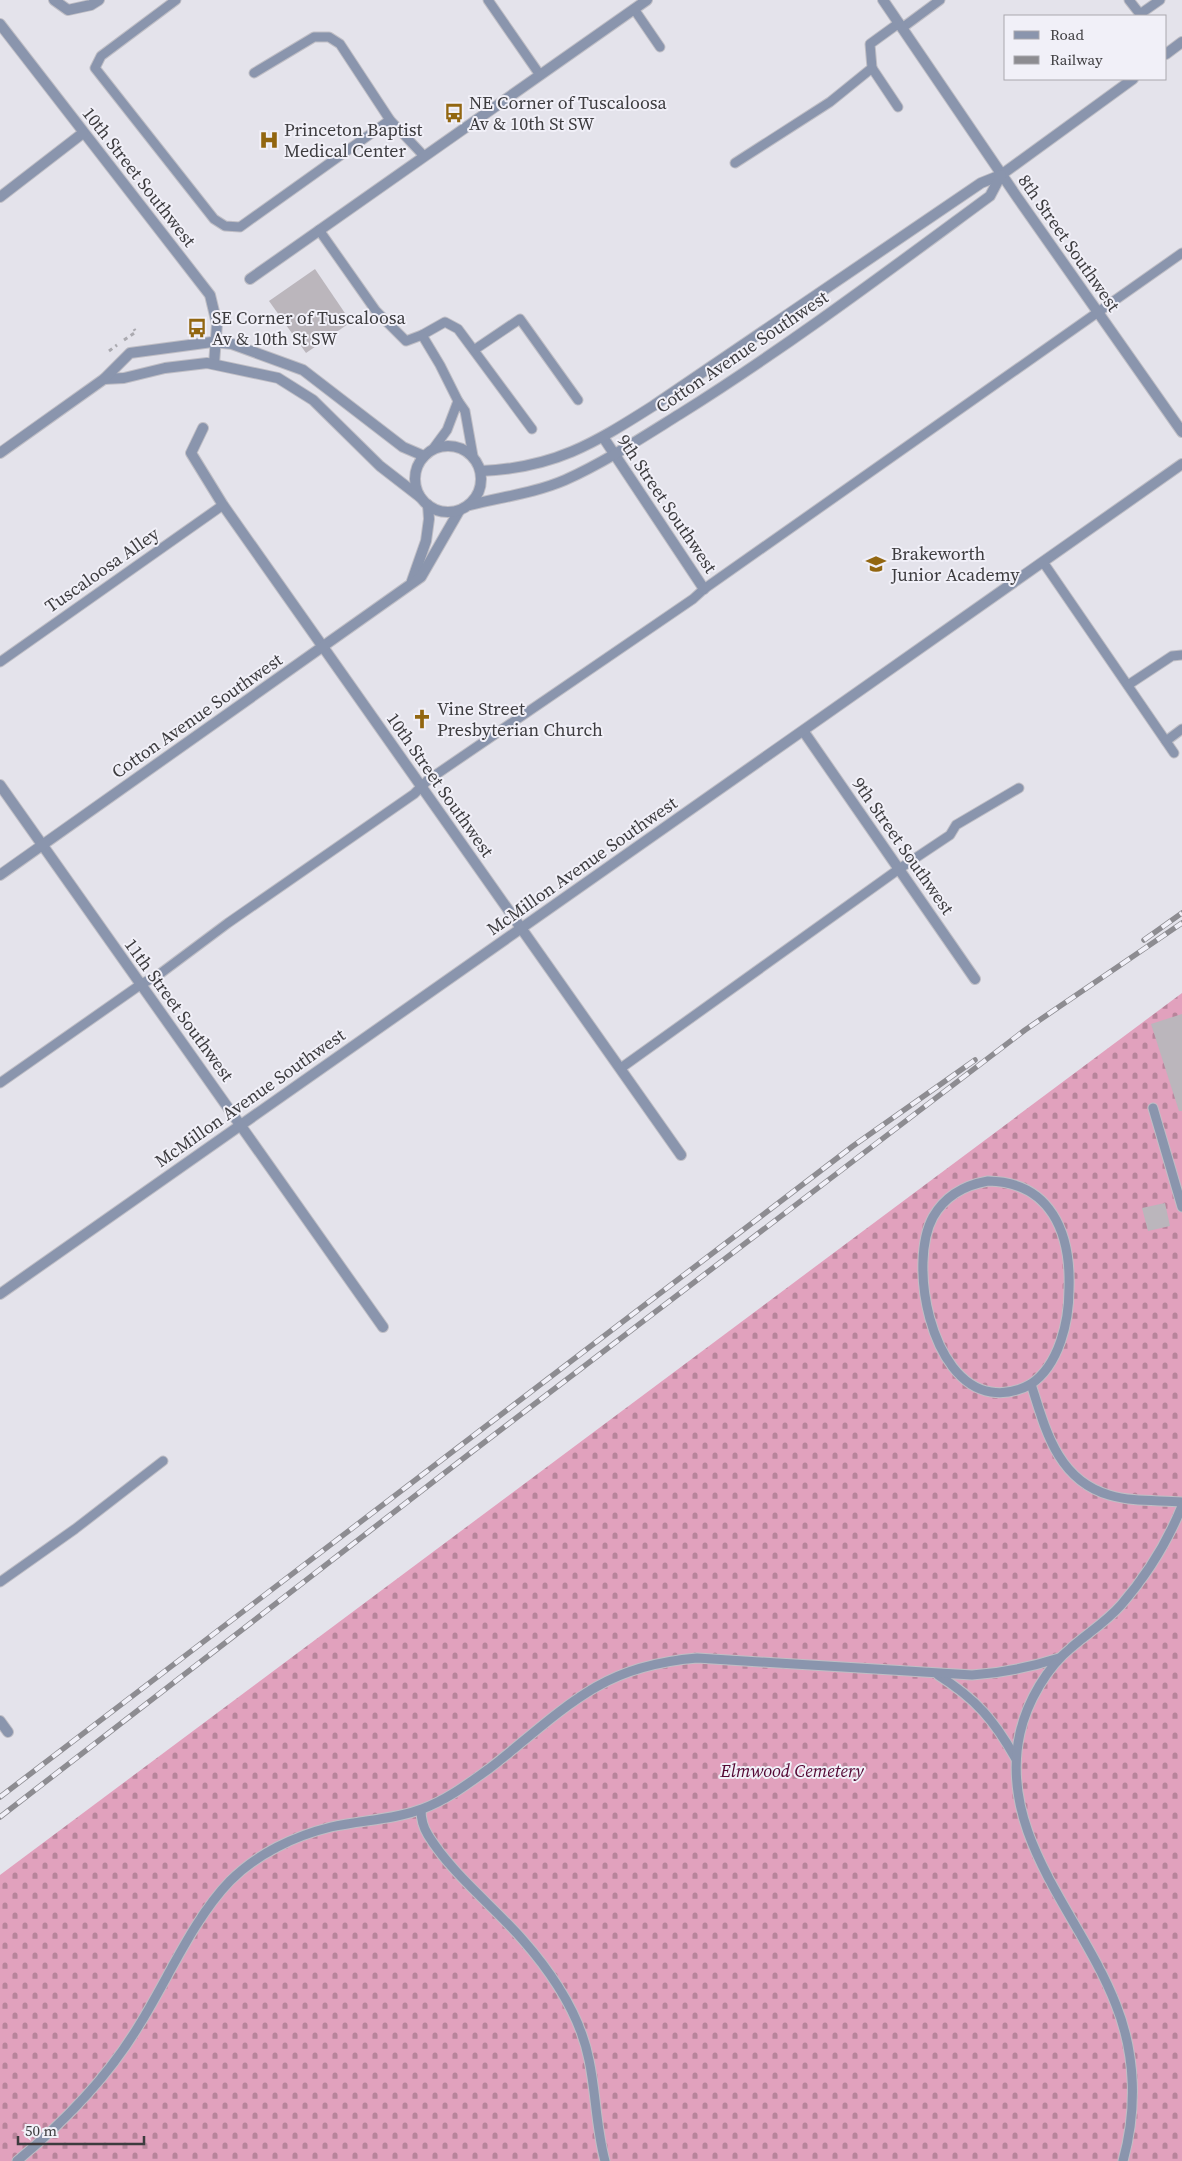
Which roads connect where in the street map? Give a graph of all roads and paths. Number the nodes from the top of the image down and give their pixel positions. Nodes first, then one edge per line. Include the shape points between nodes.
1 (54, 0) edge
2 (98, 0) edge
3 (176, 0) edge
4 (488, 0) edge
5 (647, 0) edge
6 (883, 0) edge
7 (940, 0) edge
8 (1129, 0) edge
9 (1160, 0) edge
10 (634, 9) junction
11 (0, 24) edge
12 (900, 26) junction
13 (1182, 42) edge
14 (660, 47) dead end
15 (1167, 53) edge
16 (872, 68) junction
17 (254, 73) dead end
18 (540, 75) junction
19 (1131, 80) edge
20 (898, 106) dead end
21 (390, 120) junction
22 (84, 133) junction
23 (424, 156) junction
24 (735, 163) dead end
25 (1001, 175) junction
26 (0, 197) edge
27 (319, 230) junction
28 (1182, 253) edge
29 (250, 279) dead end
30 (1097, 312) junction
31 (422, 335) junction
32 (217, 342) junction
33 (474, 350) junction
34 (214, 364) junction
35 (104, 379) junction
36 (578, 400) dead end
37 (458, 402) junction
38 (203, 428) dead end
39 (532, 428) dead end
40 (1182, 432) edge
41 (603, 437) junction
42 (433, 449) junction
43 (0, 453) edge
44 (615, 454) junction
45 (424, 456) junction
46 (473, 456) junction
47 (1182, 464) edge
48 (480, 471) junction
49 (420, 497) junction
50 (223, 505) junction
51 (470, 505) junction
52 (428, 506) junction
53 (459, 511) junction
54 (1044, 562) junction
55 (412, 581) junction
56 (704, 588) junction
57 (323, 647) junction
58 (1182, 655) edge
59 (0, 662) edge
60 (1128, 685) junction
61 (1182, 729) edge
62 (804, 732) junction
63 (1166, 741) junction
64 (1174, 753) dead end
65 (0, 785) edge
66 (421, 787) junction
67 (1019, 788) dead end
68 (42, 845) junction
69 (899, 869) junction
70 (0, 875) edge
71 (520, 928) junction
72 (975, 978) dead end
73 (140, 985) junction
74 (621, 1068) junction
75 (0, 1083) edge
76 (1153, 1108) dead end
77 (240, 1124) junction
78 (681, 1155) dead end
79 (1182, 1207) edge
80 (0, 1294) edge
81 (383, 1327) dead end
82 (1031, 1384) junction
83 (163, 1461) dead end
84 (1182, 1502) edge
85 (1182, 1506) edge
86 (0, 1582) edge
87 (1059, 1658) junction
88 (936, 1673) junction
89 (0, 1721) edge
90 (8, 1732) dead end
91 (1017, 1760) junction
92 (420, 1810) junction
93 (17, 2161) edge
94 (605, 2161) edge
95 (1123, 2161) edge

1 - 2 street via 68,10 91,5
3 - 21 lane via 100,56 95,68 214,219 224,226 240,227
4 - 18 lane
5 - 10 street
6 - 12 street, 8th Street Southwest
7 - 12 lane
8 - 9 lane via 1140,14
10 - 14 lane
10 - 18 street
11 - 22 street, 10th Street Southwest
12 - 16 lane via 870,44
12 - 25 street, 8th Street Southwest
13 - 15 street
16 - 20 lane
16 - 24 lane via 830,102
17 - 21 lane via 314,37 329,37 340,44
18 - 23 street
19 - 25 street, Cotton Avenue Southwest
21 - 23 lane
22 - 26 street
22 - 32 street, 10th Street Southwest via 210,295 217,324
23 - 27 street
25 - 30 street, 8th Street Southwest
25 - 41 street, Cotton Avenue Southwest via 981,183
25 - 44 street, Cotton Avenue Southwest via 990,196 803,334
27 - 29 street
27 - 31 lane via 376,311 406,341
28 - 30 lane
30 - 40 street, 8th Street Southwest
30 - 56 lane
31 - 33 lane via 445,322 458,329
31 - 37 lane
32 - 34 street, 10th Street Southwest
32 - 35 street via 130,353
32 - 45 street via 232,344 303,370 403,447
33 - 36 lane via 520,319
33 - 39 lane
34 - 35 street via 165,368 124,378
34 - 49 street via 278,378 313,400 380,466
35 - 43 street
37 - 42 lane via 447,430
37 - 46 lane via 465,411
38 - 50 street, 10th Street Southwest via 191,453
41 - 44 street, 9th Street Southwest
41 - 48 street, Cotton Avenue Southwest via 584,448 544,462
42 - 45 street
42 - 46 street via 454,446
44 - 51 street, Cotton Avenue Southwest via 566,480
44 - 56 street, 9th Street Southwest
45 - 49 street via 415,476
46 - 48 street
47 - 54 street, McMillon Avenue Southwest
48 - 51 street via 481,487
49 - 52 street
50 - 57 street, 10th Street Southwest
50 - 59 lane, Tuscaloosa Alley
51 - 53 street
52 - 53 street via 448,513
52 - 55 street via 426,541
53 - 55 street, Cotton Avenue Southwest via 421,576
54 - 60 lane
54 - 62 street, McMillon Avenue Southwest
55 - 57 street, Cotton Avenue Southwest
56 - 66 lane via 693,599
57 - 66 street, 10th Street Southwest
57 - 68 street, Cotton Avenue Southwest
58 - 60 lane via 1172,656
60 - 63 lane
61 - 63 lane
62 - 69 street, 9th Street Southwest
62 - 71 street, McMillon Avenue Southwest
63 - 64 lane
65 - 68 street, 11th Street Southwest
66 - 71 street, 10th Street Southwest
66 - 73 lane
67 - 69 lane via 956,825 950,835
68 - 70 street, Cotton Avenue Southwest
68 - 73 street, 11th Street Southwest
69 - 72 street, 9th Street Southwest
69 - 74 lane
71 - 74 street, 10th Street Southwest
71 - 77 street, McMillon Avenue Southwest
73 - 75 lane
73 - 77 street, 11th Street Southwest
74 - 78 street, 10th Street Southwest
76 - 79 lane
77 - 80 street, McMillon Avenue Southwest
77 - 81 street, 11th Street Southwest
82 - 82 lane via 1052,1361 1066,1321 1070,1276 1060,1229 1046,1204 1026,1188 1002,1181 974,1183 951,1195 928,1226 923,1267 930,1320 946,1356 965,1381 999,1393 1012,1392
82 - 84 lane via 1047,1434 1057,1456 1069,1471 1108,1495
83 - 86 lane
85 - 87 lane via 1160,1552 1135,1587 1105,1620
87 - 88 lane via 997,1674
87 - 91 lane via 1028,1710 1020,1731
88 - 91 lane via 980,1706
88 - 92 lane via 706,1658 671,1660 646,1666 616,1677 572,1702 471,1782
89 - 90 street
91 - 95 lane via 1020,1805 1027,1834 1108,1986 1124,2029 1133,2091 1130,2130
92 - 93 lane via 301,1836 250,1864 213,1902 136,2030 107,2070 73,2109
92 - 94 lane via 427,1834 445,1858 522,1939 564,1997 589,2058

